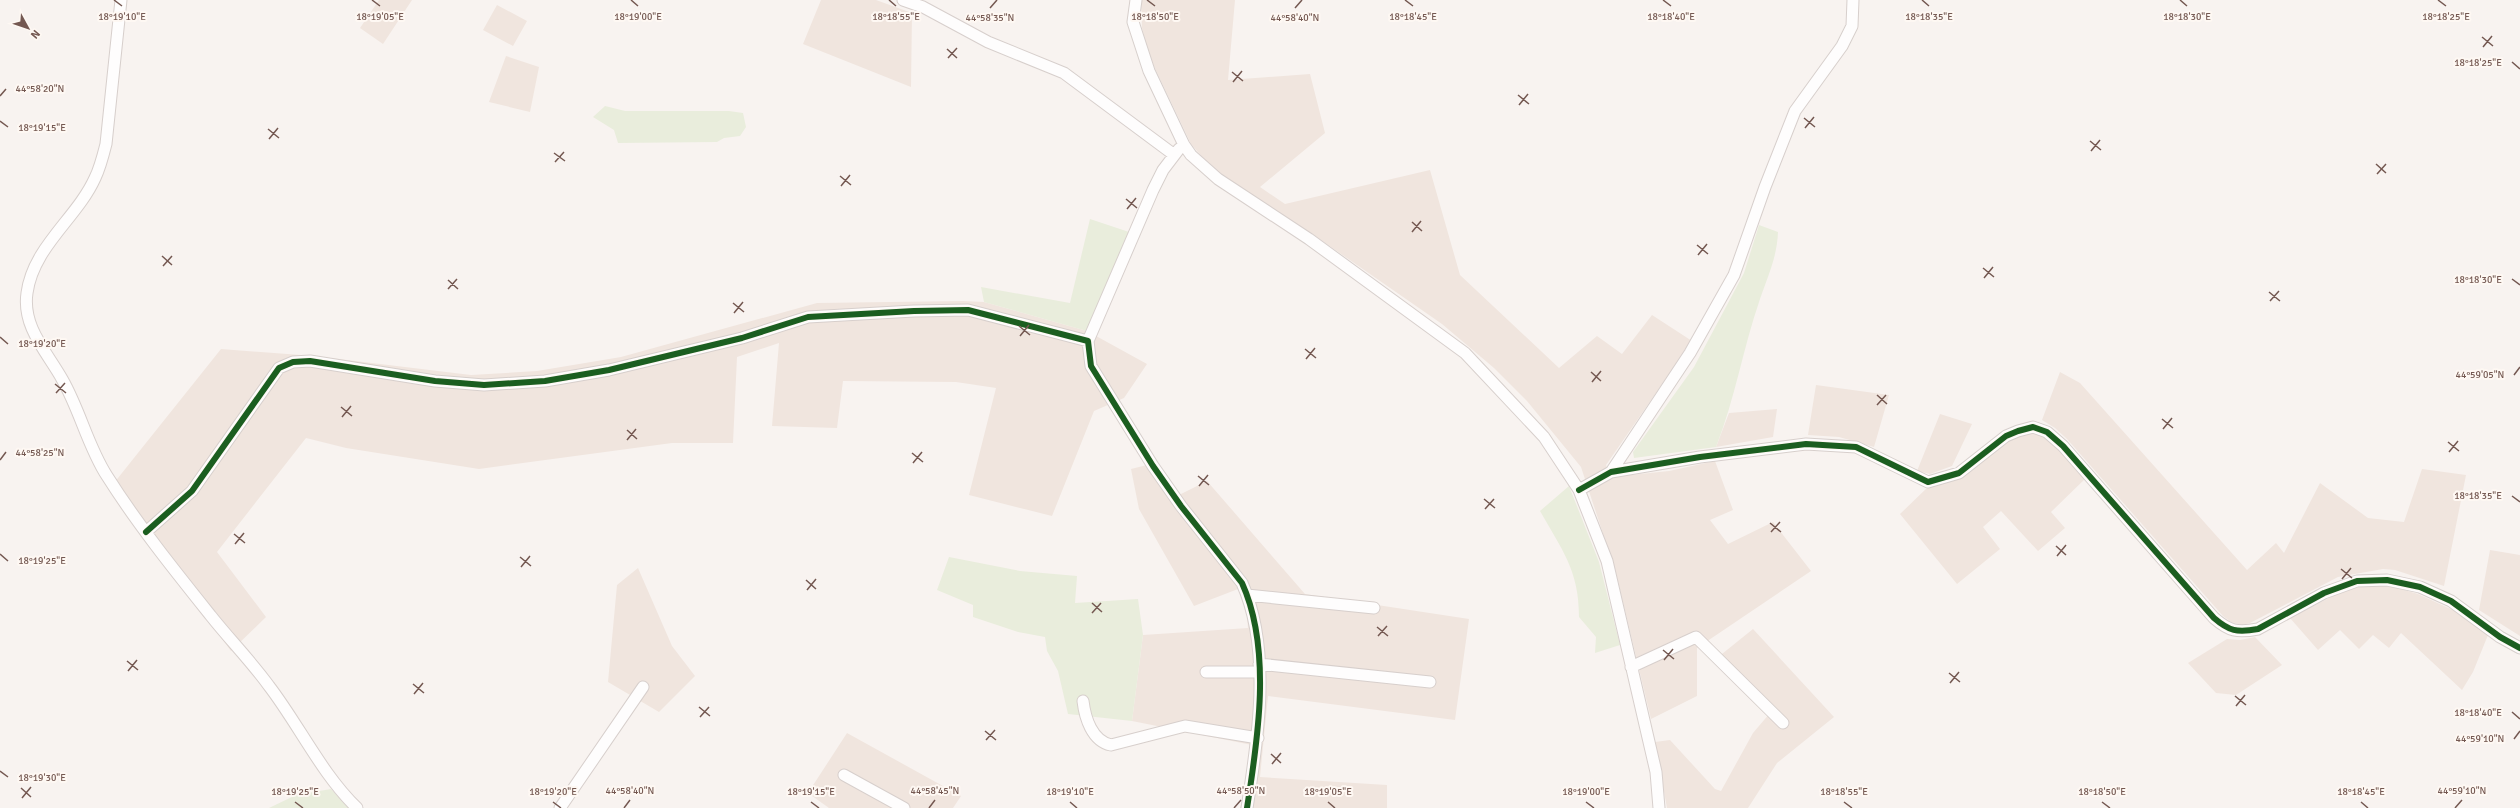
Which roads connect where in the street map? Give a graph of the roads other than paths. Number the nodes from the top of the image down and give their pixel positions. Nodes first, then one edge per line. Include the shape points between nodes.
1 (121, 0) edge
2 (903, 0) edge
3 (1136, 0) edge
4 (1853, 0) edge
5 (1184, 145) junction
6 (1173, 154) junction
7 (1088, 341) junction
8 (1611, 472) junction
9 (1579, 490) junction
10 (146, 532) junction
11 (1247, 595) junction
12 (1374, 608) dead end
13 (2520, 648) edge
14 (1631, 667) junction
15 (1259, 668) junction
16 (1206, 672) dead end
17 (1430, 682) dead end
18 (643, 687) dead end
19 (1083, 701) dead end
20 (1783, 723) dead end
21 (1258, 738) junction
22 (844, 775) dead end
23 (357, 808) edge
24 (560, 808) edge
25 (904, 808) edge
26 (1247, 808) edge
27 (1659, 808) edge

1 - 10 street via 106,144 102,159 95,179 58,230 34,269 26,304 31,325 62,379 106,474
2 - 6 street via 923,7 988,42 1064,73
3 - 5 street via 1133,22 1145,58
4 - 8 street via 1852,26 1842,46 1795,112 1734,275 1690,353
5 - 6 street
5 - 9 street via 1218,180 1309,239 1465,353 1544,437
6 - 7 street via 1153,190
7 - 10 street via 968,310 914,311 808,317 720,344 609,370 545,381 484,385 435,381 331,364 293,362 279,368 192,491
7 - 11 street via 1092,366 1153,466 1242,584
8 - 9 street
8 - 13 street via 1774,447 1831,444 1856,447 1928,482 1959,474 2006,436 2033,427 2047,432 2063,446 2214,618 2228,629 2246,632 2258,629 2324,593 2358,581 2387,580 2420,588 2451,601 2500,637
9 - 14 street via 1607,561
10 - 23 street via 212,617 249,658 313,753
11 - 12 street
11 - 15 street
14 - 20 street via 1696,637
14 - 27 street via 1656,772
15 - 16 street
15 - 17 street
15 - 21 street
18 - 24 street
19 - 21 street via 1087,721 1095,734 1106,744 1111,745 1184,726
21 - 26 street
22 - 25 street

